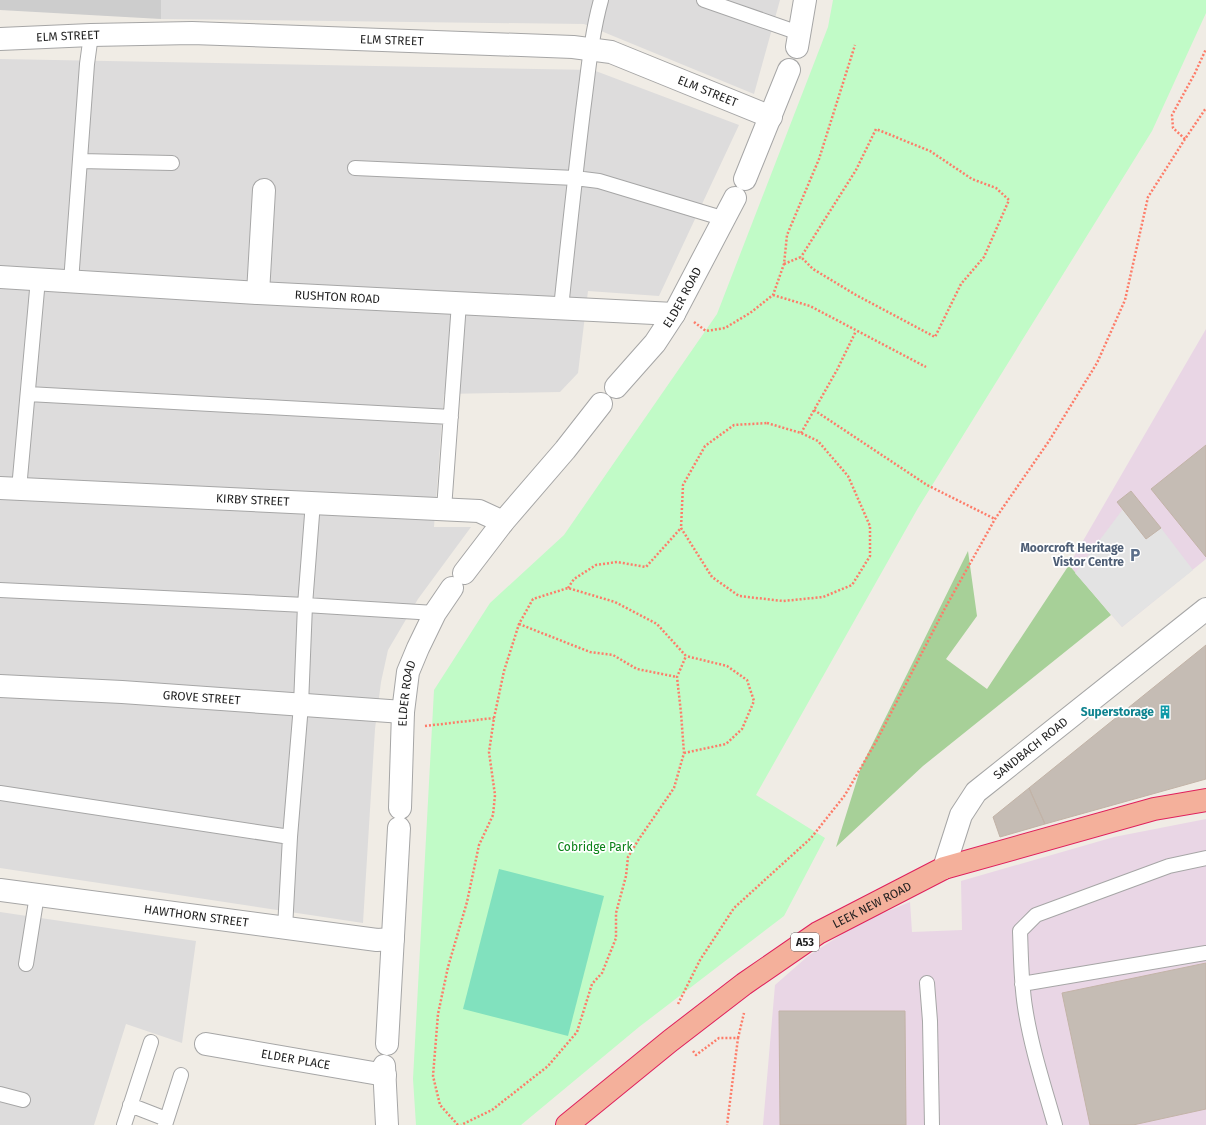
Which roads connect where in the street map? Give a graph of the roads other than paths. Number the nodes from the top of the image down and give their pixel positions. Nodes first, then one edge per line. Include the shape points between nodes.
1 (601, 0) edge
2 (704, 0) edge
3 (805, 0) edge
4 (91, 35) junction
5 (0, 39) edge
6 (798, 40) joint
7 (591, 49) junction
8 (789, 70) dead end
9 (771, 116) junction
10 (80, 161) junction
11 (172, 163) dead end
12 (355, 168) dead end
13 (575, 178) junction
14 (745, 179) dead end
15 (264, 190) dead end
16 (735, 198) dead end
17 (725, 220) junction
18 (0, 277) edge
19 (38, 279) junction
20 (71, 282) junction
21 (258, 293) junction
22 (459, 303) junction
23 (561, 308) junction
24 (677, 310) junction
25 (616, 387) dead end
26 (28, 394) junction
27 (601, 404) dead end
28 (451, 416) junction
29 (10, 488) edge
30 (313, 502) junction
31 (444, 509) junction
32 (503, 522) junction
33 (0, 590) edge
34 (305, 605) junction
35 (1206, 609) edge
36 (435, 613) junction
37 (0, 686) edge
38 (301, 705) junction
39 (403, 720) junction
40 (0, 793) edge
41 (1206, 800) edge
42 (290, 837) junction
43 (1206, 858) edge
44 (944, 868) junction
45 (0, 890) edge
46 (37, 895) junction
47 (285, 928) junction
48 (393, 939) junction
49 (1206, 953) edge
50 (26, 964) dead end
51 (927, 983) dead end
52 (1022, 984) junction
53 (151, 1042) dead end
54 (206, 1044) dead end
55 (387, 1044) dead end
56 (180, 1075) dead end
57 (0, 1094) edge
58 (24, 1100) dead end
59 (130, 1105) junction
60 (165, 1122) edge
61 (124, 1125) edge
62 (387, 1125) edge
63 (567, 1125) edge
64 (932, 1125) edge
65 (1055, 1125) edge

1 - 7 lane
2 - 6 lane
3 - 6 street
4 - 5 street, ELM STREET
4 - 7 street, ELM STREET via 192,34
4 - 10 lane
7 - 9 street, ELM STREET via 611,52
7 - 13 lane
8 - 9 street
9 - 14 street
10 - 11 lane
10 - 20 lane
12 - 13 lane
13 - 17 lane via 599,181
13 - 23 lane
15 - 21 street
16 - 17 street, ELDER ROAD
17 - 24 street, ELDER ROAD
18 - 19 street, RUSHTON ROAD
19 - 20 street, RUSHTON ROAD
19 - 26 lane
20 - 21 street, RUSHTON ROAD
21 - 22 street, RUSHTON ROAD
22 - 23 street, RUSHTON ROAD
22 - 28 lane
23 - 24 street, RUSHTON ROAD
24 - 25 street, ELDER ROAD via 655,344
26 - 28 lane
26 - 29 lane
27 - 32 street, ELDER ROAD
28 - 31 lane
29 - 30 street, KIRBY STREET
30 - 31 street, KIRBY STREET
30 - 34 lane
31 - 32 street, KIRBY STREET via 479,511
32 - 36 street, ELDER ROAD
33 - 34 lane
34 - 36 lane
34 - 38 lane
35 - 44 street, SANDBACH ROAD via 976,792 961,815
36 - 39 street, ELDER ROAD via 408,672
37 - 38 street, GROVE STREET
38 - 39 street, GROVE STREET
38 - 42 lane
39 - 48 street, ELDER ROAD
40 - 42 lane
41 - 44 highway, LEEK NEW ROAD / A53 via 1154,808
42 - 47 lane
43 - 52 lane via 1169,866 1036,915 1020,931
44 - 63 highway, LEEK NEW ROAD / A53 via 818,933 750,979
45 - 46 street, HAWTHORN STREET
46 - 47 street, HAWTHORN STREET
46 - 50 lane
47 - 48 street, HAWTHORN STREET via 377,940
48 - 55 street, ELDER ROAD
49 - 52 lane
51 - 64 lane
52 - 65 lane via 1029,1030
53 - 59 lane
54 - 62 street, ELDER PLACE via 385,1071
56 - 60 lane
57 - 58 lane
59 - 60 lane
59 - 61 lane

